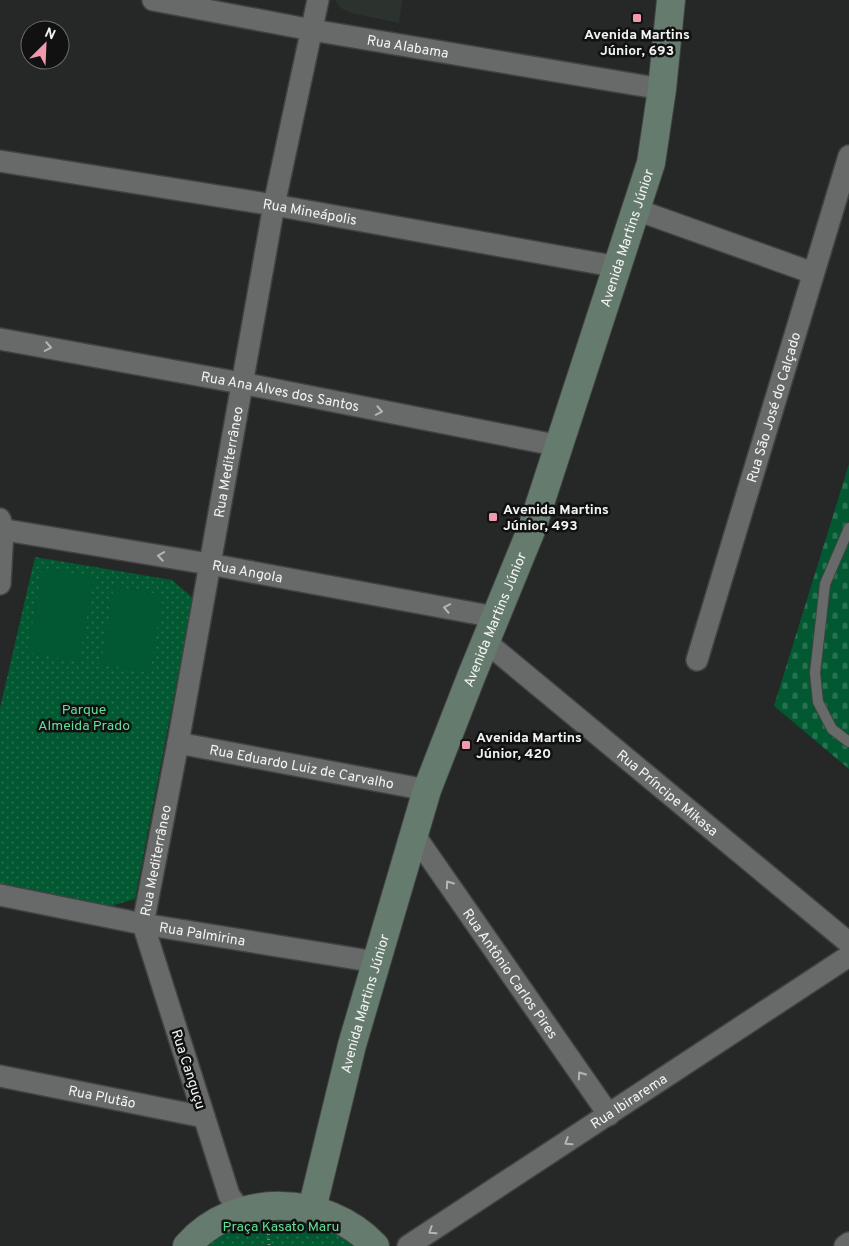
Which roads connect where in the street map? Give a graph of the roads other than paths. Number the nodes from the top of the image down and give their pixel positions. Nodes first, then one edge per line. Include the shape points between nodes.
1 (153, 0) edge
2 (318, 0) edge
3 (671, 0) edge
4 (312, 30) junction
5 (662, 89) junction
6 (849, 156) edge
7 (0, 161) edge
8 (274, 205) junction
9 (637, 210) junction
10 (618, 267) junction
11 (813, 273) junction
12 (0, 338) edge
13 (241, 383) junction
14 (560, 446) junction
15 (1, 526) edge
16 (849, 528) edge
17 (209, 564) junction
18 (0, 584) edge
19 (495, 617) junction
20 (486, 642) junction
21 (697, 660) dead end
22 (849, 742) edge
23 (178, 743) junction
24 (427, 790) junction
25 (413, 833) junction
26 (0, 895) edge
27 (143, 924) junction
28 (849, 943) edge
29 (849, 956) edge
30 (376, 962) junction
31 (0, 1076) edge
32 (609, 1115) junction
33 (204, 1117) junction
34 (312, 1209) junction
35 (241, 1212) junction
36 (849, 1244) edge
37 (187, 1246) edge
38 (375, 1246) edge
39 (408, 1246) edge
40 (845, 1246) edge

1 - 4 street, Rua Alabama
2 - 4 street, Rua Mediterrâneo
3 - 5 street, Avenida Martins Júnior
4 - 5 street, Rua Alabama
4 - 8 street, Rua Mediterrâneo
5 - 9 street, Avenida Martins Júnior via 651,163
6 - 11 street, Rua São José do Calçado
7 - 8 street, Rua Mineápolis
8 - 10 street, Rua Mineápolis
8 - 13 street, Rua Mediterrâneo
9 - 10 street, Avenida Martins Júnior
9 - 11 street
10 - 14 street, Avenida Martins Júnior
11 - 21 street, Rua São José do Calçado
12 -> 13 street, Rua Ana Alves dos Santos
13 -> 14 street, Rua Ana Alves dos Santos
13 - 17 street, Rua Mediterrâneo
14 - 19 street, Avenida Martins Júnior via 532,528
17 -> 15 street, Rua Angola
15 - 18 street
16 - 22 lane via 825,584 815,673 818,702 832,729
19 -> 17 street, Rua Angola
17 - 23 street, Rua Mediterrâneo
19 - 20 street, Avenida Martins Júnior
20 - 24 street, Avenida Martins Júnior
20 - 28 street, Rua Príncipe Mikasa
23 - 24 street, Rua Eduardo Luiz de Carvalho
23 - 27 street, Rua Mediterrâneo
24 - 25 street, Avenida Martins Júnior
25 - 30 street, Avenida Martins Júnior
32 -> 25 street, Rua Antônio Carlos Pires
26 - 27 street, Rua Palmirina
27 - 30 street, Rua Palmirina
27 - 33 street, Rua Canguçu
29 - 32 street, Rua Ibirarema
30 - 34 street, Avenida Martins Júnior
31 - 33 street, Rua Plutão
32 -> 39 street, Rua Ibirarema
33 - 35 street, Rua Canguçu via 229,1195
34 - 35 street via 284,1205
34 - 38 street via 348,1224
35 - 37 street via 213,1224
36 - 40 street

